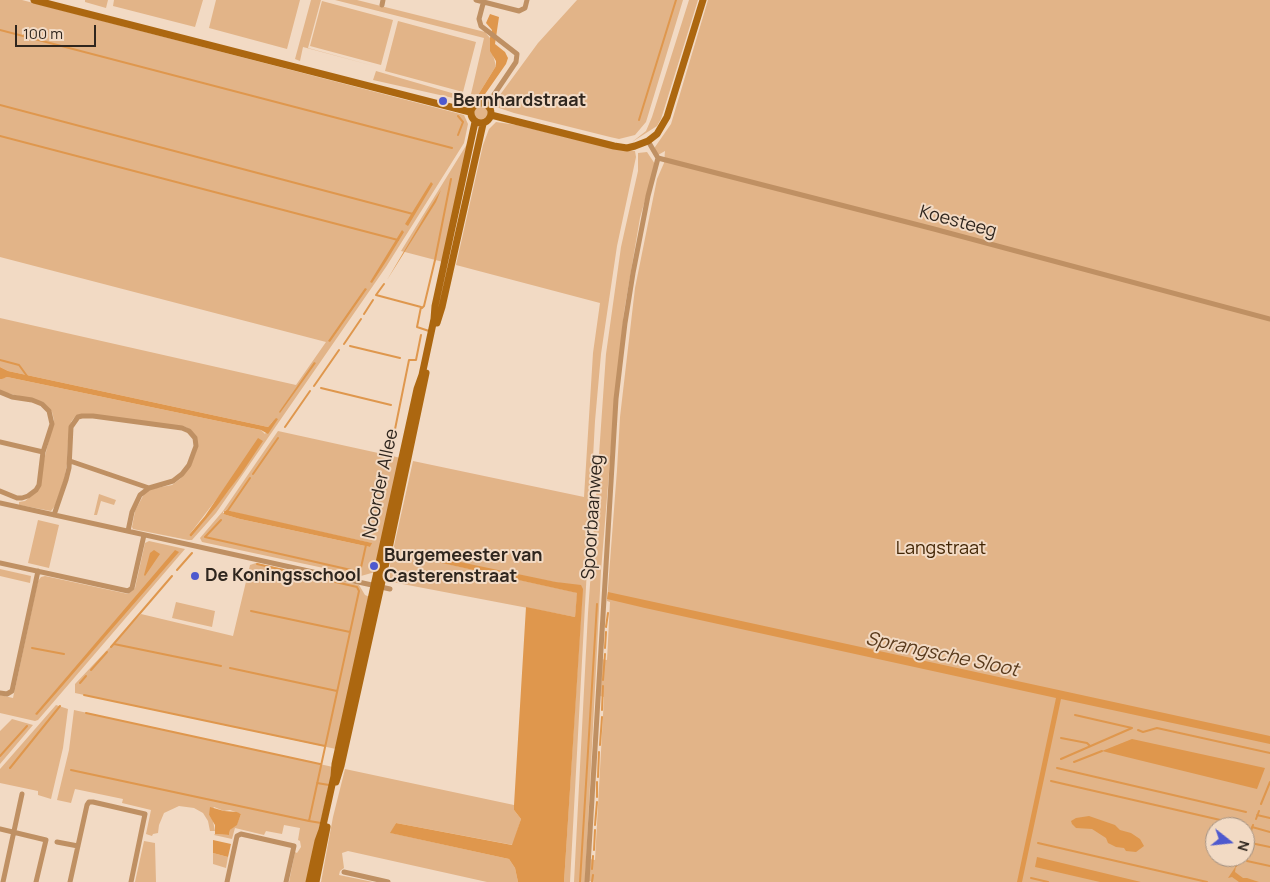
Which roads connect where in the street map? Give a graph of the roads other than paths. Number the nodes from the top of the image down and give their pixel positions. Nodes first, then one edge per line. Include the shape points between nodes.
1 (476, 0) edge
2 (527, 0) edge
3 (703, 0) edge
4 (39, 1) edge
5 (484, 1) edge
6 (487, 105) junction
7 (470, 112) junction
8 (491, 115) junction
9 (479, 123) junction
10 (648, 141) junction
11 (658, 158) junction
12 (1270, 319) edge
13 (0, 392) edge
14 (0, 442) edge
15 (43, 452) junction
16 (70, 460) junction
17 (149, 488) junction
18 (0, 491) edge
19 (17, 498) junction
20 (0, 503) edge
21 (14, 506) junction
22 (54, 515) junction
23 (128, 531) junction
24 (144, 535) junction
25 (0, 563) edge
26 (38, 571) junction
27 (377, 586) junction
28 (390, 589) dead end
29 (0, 693) edge
30 (22, 794) dead end
31 (0, 829) edge
32 (14, 832) junction
33 (57, 842) dead end
34 (78, 846) junction
35 (344, 872) dead end
36 (3, 882) edge
37 (36, 882) edge
38 (70, 882) edge
39 (131, 882) edge
40 (227, 882) edge
41 (286, 882) edge
42 (309, 882) edge
43 (316, 882) edge
44 (388, 882) edge
45 (587, 882) edge

1 - 5 street
2 - 5 street via 525,8 519,11
3 - 10 street via 666,117 657,134
4 - 7 street
5 - 6 street via 480,23 515,51 517,58
6 - 7 street via 476,104
6 - 8 street
7 - 9 street
8 - 9 street via 487,122
8 - 10 street via 614,146 627,148
9 - 27 street, Noorder Allee via 442,307
10 - 11 street
11 - 12 street, Koesteeg
11 - 45 street, Spoorbaanweg via 633,273 616,399
13 - 15 street via 38,401 50,411 52,424
14 - 15 street
15 - 19 street via 39,485 28,496
16 - 17 street
16 - 17 street via 72,427 82,416 189,431 196,446 186,470 173,481
16 - 22 street
17 - 23 street via 136,502
18 - 19 street
19 - 21 street
20 - 21 street
21 - 22 street
22 - 23 street
23 - 24 street
24 - 26 street via 130,590
24 - 27 street
25 - 26 street
26 - 29 street via 12,691
27 - 28 street
27 - 42 street, Noorder Allee
27 - 43 street, Noorder Allee
30 - 32 street
31 - 32 street
32 - 36 street
32 - 37 street via 46,840
33 - 34 street
34 - 38 street
34 - 39 street via 89,802 145,814
35 - 44 street
40 - 41 street via 239,835 294,846

